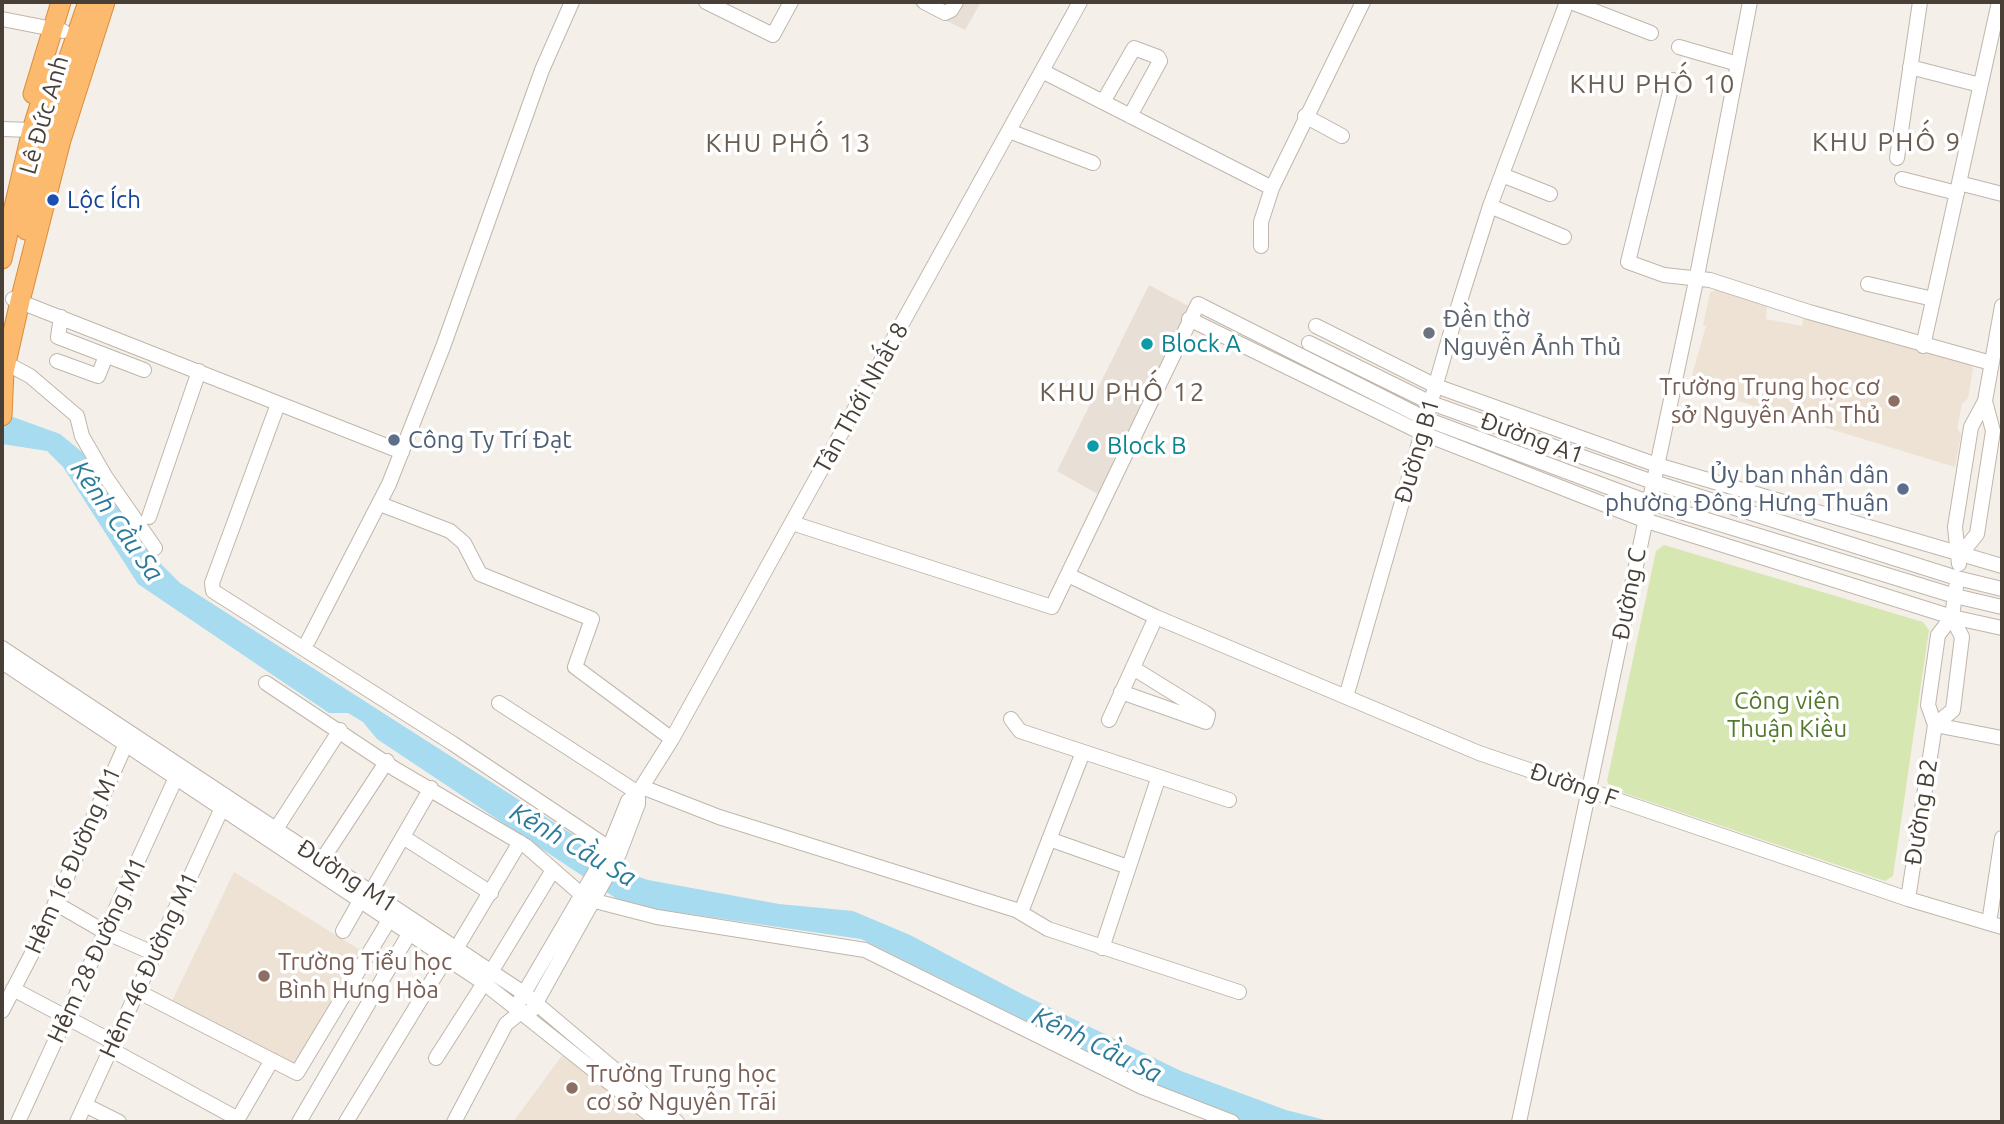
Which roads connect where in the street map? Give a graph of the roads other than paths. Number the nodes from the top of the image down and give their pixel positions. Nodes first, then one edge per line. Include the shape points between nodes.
1 (61, 2) edge
2 (74, 2) edge
3 (88, 2) edge
4 (105, 2) edge
5 (572, 2) edge
6 (706, 2) edge
7 (791, 2) edge
8 (924, 2) edge
9 (956, 2) edge
10 (1080, 2) edge
11 (1363, 2) edge
12 (1569, 2) edge
13 (1750, 2) edge
14 (1920, 2) edge
15 (1998, 2) edge
16 (2, 19) edge
17 (57, 30) junction
18 (1651, 33) dead end
19 (1679, 47) dead end
20 (1738, 64) junction
21 (1910, 67) junction
22 (1042, 71) junction
23 (1673, 80) dead end
24 (1980, 85) junction
25 (66, 91) junction
26 (1103, 102) junction
27 (1130, 116) junction
28 (1305, 116) junction
29 (2, 129) edge
30 (27, 130) junction
31 (1009, 131) junction
32 (1342, 136) dead end
33 (1897, 158) dead end
34 (1093, 163) dead end
35 (1502, 175) junction
36 (1902, 179) dead end
37 (1272, 188) junction
38 (1958, 188) junction
39 (1550, 194) dead end
40 (2002, 194) edge
41 (1490, 206) junction
42 (2, 211) edge
43 (1564, 237) dead end
44 (1261, 246) dead end
45 (2, 259) edge
46 (1697, 276) junction
47 (1868, 284) dead end
48 (1933, 299) junction
49 (16, 300) junction
50 (2002, 306) edge
51 (61, 317) junction
52 (1189, 319) junction
53 (1317, 326) dead end
54 (1309, 343) dead end
55 (1923, 346) junction
56 (3, 356) edge
57 (106, 356) junction
58 (57, 362) dead end
59 (1991, 363) junction
60 (144, 370) dead end
61 (198, 371) junction
62 (1436, 386) junction
63 (1985, 401) junction
64 (1431, 402) junction
65 (278, 404) junction
66 (3, 412) edge
67 (1424, 426) junction
68 (402, 452) junction
69 (1657, 464) junction
70 (1653, 482) junction
71 (1648, 502) junction
72 (380, 503) junction
73 (149, 517) dead end
74 (1644, 520) junction
75 (792, 523) junction
76 (155, 548) dead end
77 (1960, 555) junction
78 (2002, 566) edge
79 (1068, 575) junction
80 (1957, 578) junction
81 (2002, 589) edge
82 (1955, 596) junction
83 (2002, 607) edge
84 (1156, 617) junction
85 (1952, 617) junction
86 (2002, 628) edge
87 (308, 640) dead end
88 (2, 648) edge
89 (2, 662) edge
90 (1133, 668) junction
91 (266, 683) dead end
92 (1121, 692) junction
93 (1346, 697) junction
94 (499, 703) dead end
95 (1011, 719) dead end
96 (1109, 720) dead end
97 (1935, 725) junction
98 (340, 730) junction
99 (2002, 738) edge
100 (672, 739) junction
101 (125, 746) junction
102 (1083, 752) junction
103 (387, 761) junction
104 (178, 772) junction
105 (1158, 779) junction
106 (431, 789) junction
107 (640, 790) junction
108 (1589, 790) junction
109 (1229, 800) dead end
110 (222, 808) junction
111 (276, 830) junction
112 (403, 837) junction
113 (1049, 839) junction
114 (520, 842) junction
115 (2002, 844) edge
116 (614, 851) junction
117 (322, 860) junction
118 (1128, 867) junction
119 (553, 870) junction
120 (491, 893) junction
121 (365, 896) junction
122 (588, 898) junction
123 (1908, 899) junction
124 (55, 903) junction
125 (1021, 912) junction
126 (389, 920) junction
127 (1996, 925) edge
128 (343, 931) dead end
129 (105, 932) junction
130 (409, 934) junction
131 (1102, 948) junction
132 (451, 953) junction
133 (155, 954) junction
134 (487, 977) junction
135 (13, 989) junction
136 (137, 991) junction
137 (1239, 992) dead end
138 (531, 998) junction
139 (2, 1011) edge
140 (522, 1011) junction
141 (66, 1018) junction
142 (112, 1046) junction
143 (436, 1058) dead end
144 (272, 1060) junction
145 (85, 1105) junction
146 (237, 1121) edge
147 (18, 1122) edge
148 (77, 1122) edge
149 (119, 1122) edge
150 (299, 1122) edge
151 (346, 1122) edge
152 (454, 1122) edge
153 (659, 1122) edge
154 (677, 1122) edge
155 (1232, 1122) edge
156 (1518, 1122) edge

1 - 17 highway, Lê Đức Anh
2 - 17 highway, Lê Đức Anh
3 - 25 highway, Lê Đức Anh
4 - 25 highway, Lê Đức Anh
5 - 68 street via 542,70
6 - 7 street via 773,35
8 - 9 street via 947,13
10 - 22 street, Tân Thới Nhất 8
11 - 28 street
12 - 18 street
12 - 35 street, Đường B1
13 - 20 street, Đường C
14 - 21 street
15 - 24 street
16 - 17 street
17 - 30 highway, Lê Đức Anh
19 - 20 street
20 - 46 street, Đường C
21 - 24 street
21 - 33 street
22 - 26 street
22 - 31 street, Tân Thới Nhất 8
23 - 46 street via 1628,262 1664,275
24 - 38 street
25 - 49 highway, Lê Đức Anh
26 - 27 street
26 - 27 street via 1134,48 1157,57 1160,61
27 - 37 street
28 - 32 street
28 - 37 street
29 - 30 street
30 - 42 highway, Lê Đức Anh
30 - 45 highway, Lê Đức Anh
31 - 34 street
31 - 75 street, Tân Thới Nhất 8
35 - 39 street
35 - 41 street, Đường B1
36 - 38 street
37 - 44 street via 1261,222
38 - 40 street
38 - 48 street
41 - 43 street
41 - 62 street, Đường B1
46 - 55 street
46 - 69 street, Đường C
47 - 48 street
48 - 55 street
49 - 51 street
49 - 56 highway, Lê Đức Anh
50 - 59 street, Đường B2
51 - 57 street via 58,337
51 - 61 street
52 - 67 street
52 - 67 street via 1198,304
52 - 79 street
53 - 62 street, Đường A1
54 - 64 street, Đường A1
55 - 59 street
56 - 66 highway, Lê Đức Anh
56 - 76 street via 77,416 82,436 105,476
57 - 58 street via 98,376
57 - 60 street
59 - 63 street, Đường B2
61 - 65 street
61 - 73 street
62 - 64 street, Đường B1
62 - 69 street, Đường A1
63 - 77 street, Đường B2 via 1971,427 1955,527
63 - 77 street, Đường B2 via 1993,432 1978,534
64 - 67 street, Đường B1
64 - 70 street, Đường A1
65 - 68 street
65 - 116 street via 213,592
67 - 71 street, Đường A1
67 - 74 street, Đường A1
67 - 93 street, Đường B1
68 - 72 street
69 - 70 street, Đường C
69 - 77 street, Đường A1
70 - 71 street, Đường C
70 - 80 street, Đường A1
71 - 74 street, Đường C
71 - 82 street, Đường A1
72 - 87 street
72 - 100 street via 450,531 464,543 480,574 592,619 575,667
74 - 85 street, Đường A1
74 - 108 street, Đường C
75 - 79 street via 1052,607
75 - 100 street, Tân Thới Nhất 8
77 - 78 street, Đường A1
77 - 80 street, Đường B2
79 - 84 street, Đường F
80 - 81 street, Đường A1
80 - 82 street, Đường B2
82 - 83 street, Đường A1
82 - 85 street, Đường B2
84 - 90 street
84 - 93 street, Đường F
85 - 86 street, Đường A1
85 - 97 street, Đường B2 via 1938,635 1928,705
85 - 97 street, Đường B2 via 1962,637 1953,710
88 - 104 street, Đường M1
89 - 101 street, Đường M1
90 - 92 street
90 - 92 street via 1204,712 1206,722
91 - 98 street
92 - 96 street
93 - 108 street, Đường F via 1479,753
94 - 107 street
95 - 102 street via 1020,731
97 - 99 street
97 - 123 street, Đường B2
98 - 103 street
98 - 111 street
100 - 107 street, Tân Thới Nhất 8
101 - 104 street, Đường M1
101 - 124 street, Hẻm 16 Đường M1
102 - 105 street
102 - 113 street
103 - 106 street
103 - 117 street
104 - 110 street, Đường M1
104 - 111 street, Đường M1
104 - 129 street, Hẻm 28 Đường M1
105 - 109 street
105 - 118 street
106 - 112 street
106 - 114 street
107 - 116 street, Tân Thới Nhất 8 via 628,801
107 - 125 street
108 - 123 street, Đường F
108 - 156 street, Đường C
110 - 121 street, Đường M1
110 - 133 street, Hẻm 46 Đường M1
111 - 117 street, Đường M1
112 - 120 street
112 - 121 street
113 - 118 street
113 - 125 street
114 - 119 street
114 - 120 street
115 - 127 street
116 - 122 street, Tân Thới Nhất 8
117 - 121 street, Đường M1
118 - 131 street
119 - 122 street
119 - 134 street
120 - 132 street
121 - 126 street, Đường M1
121 - 128 street
121 - 132 street, Đường M1
122 - 138 street, Tân Thới Nhất 8
122 - 155 street via 657,917 865,950 1142,1087
123 - 127 street, Đường F
124 - 129 street
124 - 135 street, Hẻm 16 Đường M1
125 - 131 street via 1048,929
126 - 130 street, Đường M1
126 - 144 street via 297,1073
129 - 133 street
129 - 141 street, Hẻm 28 Đường M1
130 - 132 street, Đường M1
130 - 150 street
131 - 137 street
132 - 134 street, Đường M1
132 - 151 street
133 - 136 street, Hẻm 46 Đường M1
134 - 138 street, Đường M1
134 - 140 street, Đường M1
134 - 143 street
135 - 139 street, Hẻm 16 Đường M1
135 - 141 street
136 - 142 street, Hẻm 46 Đường M1
136 - 144 street
138 - 140 street, Tân Thới Nhất 8
138 - 154 street, Đường M1
140 - 152 street, Tân Thới Nhất 8 via 506,1024
140 - 153 street, Đường M1
141 - 142 street
141 - 147 street, Hẻm 28 Đường M1
142 - 145 street, Hẻm 46 Đường M1
142 - 146 street
144 - 146 street
145 - 148 street, Hẻm 46 Đường M1
145 - 149 street

